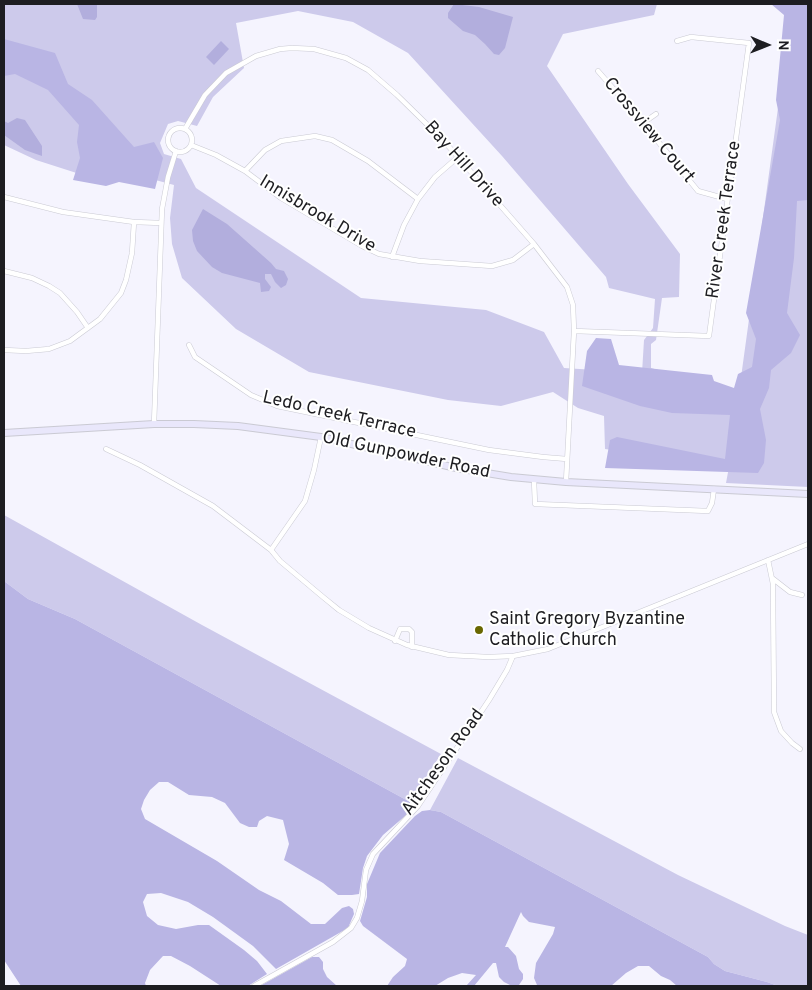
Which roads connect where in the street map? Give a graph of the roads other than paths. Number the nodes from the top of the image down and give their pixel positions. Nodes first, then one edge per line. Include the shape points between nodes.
1 (677, 41) dead end
2 (598, 71) dead end
3 (656, 114) dead end
4 (643, 123) junction
5 (185, 129) junction
6 (191, 144) junction
7 (176, 151) junction
8 (458, 157) junction
9 (245, 171) junction
10 (4, 197) edge
11 (418, 198) junction
12 (728, 199) junction
13 (134, 222) junction
14 (161, 223) junction
15 (534, 244) junction
16 (392, 257) junction
17 (4, 271) edge
18 (88, 328) junction
19 (574, 331) junction
20 (189, 345) dead end
21 (4, 350) edge
22 (154, 424) junction
23 (4, 433) edge
24 (321, 437) junction
25 (106, 448) dead end
26 (567, 459) junction
27 (534, 480) junction
28 (566, 482) junction
29 (714, 489) junction
30 (808, 494) edge
31 (808, 544) edge
32 (271, 550) junction
33 (768, 560) junction
34 (772, 578) junction
35 (802, 595) dead end
36 (395, 641) junction
37 (412, 647) junction
38 (513, 656) junction
39 (800, 748) dead end
40 (254, 986) edge

1 - 12 street, River Creek Terrace via 691,37 748,43
2 - 4 street, Crossview Court
3 - 4 street
4 - 12 street, Crossview Court via 698,191
5 - 6 street via 192,137
5 - 7 street via 174,130 169,135 168,143
5 - 8 street, Bay Hill Drive via 205,95 234,67 269,52 303,48 336,54 368,70
6 - 7 street via 183,152
6 - 9 street, Innisbrook Drive
7 - 14 street via 165,191
8 - 11 street
8 - 15 street, Bay Hill Drive
9 - 11 street via 265,150 281,141 315,136 332,140 368,161
9 - 16 street, Innisbrook Drive via 281,198 362,246
10 - 13 street via 63,212
11 - 16 street
12 - 19 street, River Creek Terrace via 709,336
13 - 14 street
13 - 18 street via 132,253 121,293 106,313
14 - 22 street
15 - 16 street, Innisbrook Drive via 513,260 492,266
15 - 19 street, Bay Hill Drive via 567,286 573,306
17 - 18 street via 32,278 60,293
18 - 21 street via 70,341 49,349
19 - 26 street, Bay Hill Drive
20 - 26 street, Ledo Creek Terrace via 194,357 251,394 278,406 489,450
22 - 23 main road, Old Gunpowder Road
22 - 24 main road, Old Gunpowder Road via 238,426
24 - 27 main road, Old Gunpowder Road via 456,468
24 - 32 street via 305,501
25 - 32 street via 213,506
26 - 28 street, Bay Hill Drive
27 - 28 main road, Old Gunpowder Road
27 - 29 street via 534,504 708,511
28 - 29 main road, Old Gunpowder Road
29 - 30 main road, Old Gunpowder Road
31 - 33 street
32 - 36 street via 339,610
33 - 34 street
33 - 38 street via 548,648
34 - 35 street via 790,592
34 - 39 street via 774,712 781,730
36 - 37 street
36 - 37 street via 400,629 409,629
37 - 38 street via 464,657
38 - 40 street, Aitcheson Road via 489,700 418,806 373,854 366,870 362,901 351,928 333,942

